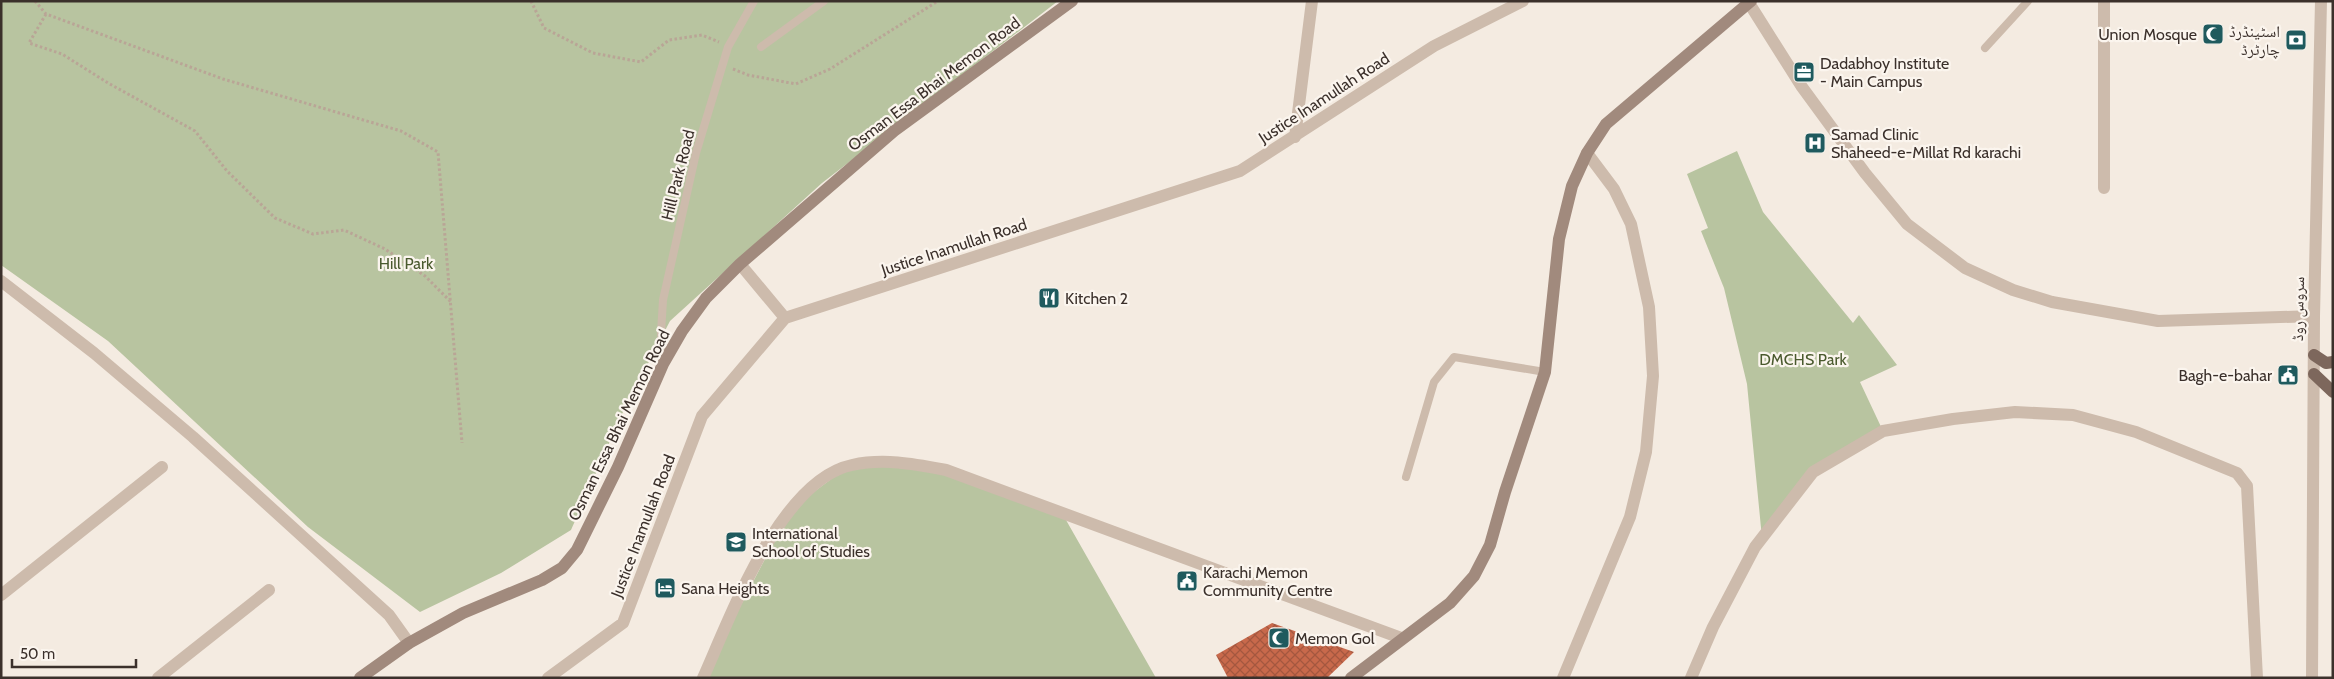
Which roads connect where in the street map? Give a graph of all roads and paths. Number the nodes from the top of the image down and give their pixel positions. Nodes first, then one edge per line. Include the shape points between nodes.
1 (36, 1) edge
2 (531, 1) edge
3 (754, 1) edge
4 (824, 1) edge
5 (938, 1) edge
6 (1072, 1) edge
7 (1312, 1) edge
8 (1524, 1) edge
9 (2028, 1) edge
10 (2104, 1) edge
11 (2321, 1) edge
12 (1750, 2) edge
13 (46, 14) junction
14 (728, 47) junction
15 (761, 47) dead end
16 (1986, 48) dead end
17 (723, 64) junction
18 (1295, 136) junction
19 (1587, 153) junction
20 (2104, 188) dead end
21 (740, 264) junction
22 (1, 281) edge
23 (451, 303) junction
24 (2314, 316) junction
25 (785, 318) junction
26 (2314, 355) junction
27 (2333, 362) edge
28 (664, 364) junction
29 (1545, 372) junction
30 (2314, 374) junction
31 (2333, 392) edge
32 (462, 443) dead end
33 (162, 467) dead end
34 (1406, 477) dead end
35 (269, 590) dead end
36 (1, 595) edge
37 (1401, 638) junction
38 (409, 643) junction
39 (158, 678) edge
40 (360, 678) edge
41 (548, 678) edge
42 (703, 678) edge
43 (1351, 678) edge
44 (1563, 678) edge
45 (1691, 678) edge
46 (2257, 678) edge
47 (2312, 678) edge

1 - 13 path
2 - 14 path via 544,28 593,53 641,62 669,40 702,35
3 - 14 lane, Hill Park Road
4 - 15 lane
5 - 17 path via 830,69 796,84 748,76
6 - 21 street, Osman Essa Bhai Memon Road via 894,131
7 - 18 street
8 - 18 street, Justice Inamullah Road via 1434,46
9 - 16 lane
10 - 20 street
11 - 24 street, سروس روڈ
12 - 19 street via 1606,124
12 - 24 street via 1802,87 1865,173 1907,224 1965,268 2012,290 2052,302 2158,320
13 - 23 path via 29,43 62,54 195,131 226,171 275,218 313,234 344,230 385,249 425,276
13 - 23 path via 223,79 401,132 438,152
14 - 17 lane, Hill Park Road
17 - 28 lane, Hill Park Road via 696,153 663,300 661,333
18 - 25 street, Justice Inamullah Road via 1240,171
19 - 29 street via 1572,186 1559,239
19 - 44 street via 1614,189 1631,224 1649,307 1653,376 1646,452 1630,517
21 - 25 street
21 - 28 street, Osman Essa Bhai Memon Road via 706,298 682,331
22 - 38 street via 94,353 192,437 388,615
23 - 32 path
24 - 26 street, سروس روڈ
25 - 41 street, Justice Inamullah Road via 702,416 624,623
26 - 27 main road
26 - 30 street, سروس روڈ
28 - 38 street, Osman Essa Bhai Memon Road via 577,550 562,568
29 - 34 lane via 1454,357 1434,382
29 - 37 street via 1504,492 1490,545 1474,576 1450,603
30 - 31 main road
30 - 47 street, سروس روڈ
33 - 36 street
35 - 39 street
37 - 42 street via 946,470 892,461 850,465 822,478 791,509 768,538
37 - 43 street
38 - 40 street, Osman Essa Bhai Memon Road
45 - 46 street via 1754,547 1812,472 1883,431 2015,412 2073,415 2136,432 2237,473 2247,486

